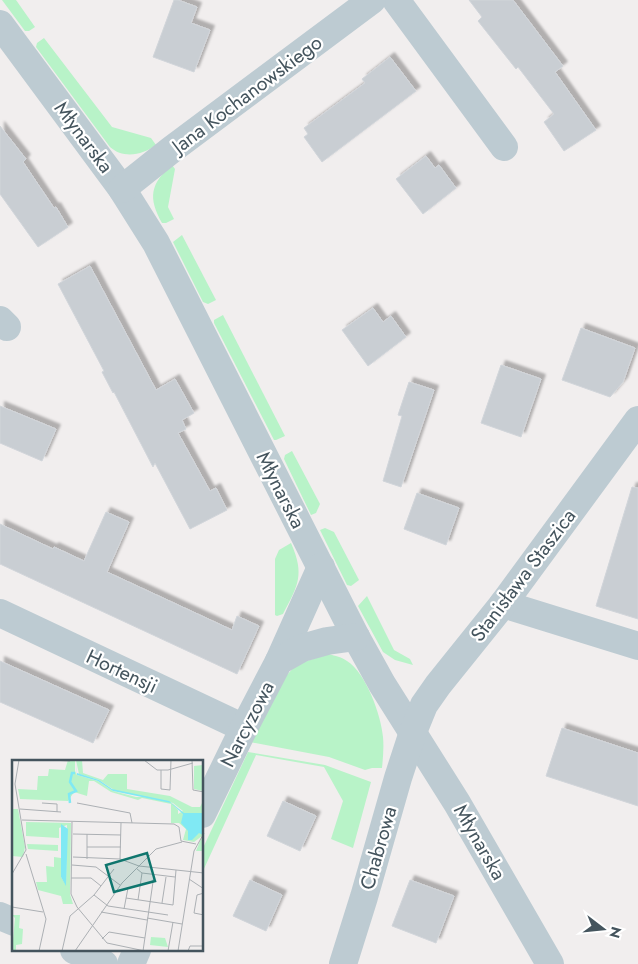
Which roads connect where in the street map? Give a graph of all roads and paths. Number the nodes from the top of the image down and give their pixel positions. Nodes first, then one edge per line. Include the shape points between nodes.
1 (372, 0) edge
2 (396, 0) edge
3 (0, 24) edge
4 (504, 147) dead end
5 (122, 189) junction
6 (638, 420) edge
7 (321, 567) junction
8 (503, 604) junction
9 (0, 613) edge
10 (356, 637) junction
11 (638, 646) edge
12 (279, 662) junction
13 (244, 728) junction
14 (413, 732) junction
15 (204, 810) edge
16 (0, 916) edge
17 (12, 921) edge
18 (78, 952) edge
19 (136, 952) edge
20 (104, 964) edge
21 (131, 964) edge
22 (343, 964) edge
23 (550, 964) edge

1 - 5 street, Jana Kochanowskiego
2 - 4 street
3 - 5 street, Młynarska
5 - 7 street, Młynarska via 156,242
6 - 8 street, Stanisława Staszica
7 - 10 street, Młynarska
7 - 12 street, Narcyzowa
8 - 11 street
8 - 14 street, Stanisława Staszica via 438,685 424,705
9 - 13 street, Hortensji
10 - 12 street, Narcyzowa via 302,648
10 - 14 street, Młynarska
12 - 13 street, Narcyzowa
13 - 15 street, Narcyzowa
14 - 22 street, Chabrowa
14 - 23 street, Młynarska
16 - 17 street
18 - 20 street
19 - 21 street

